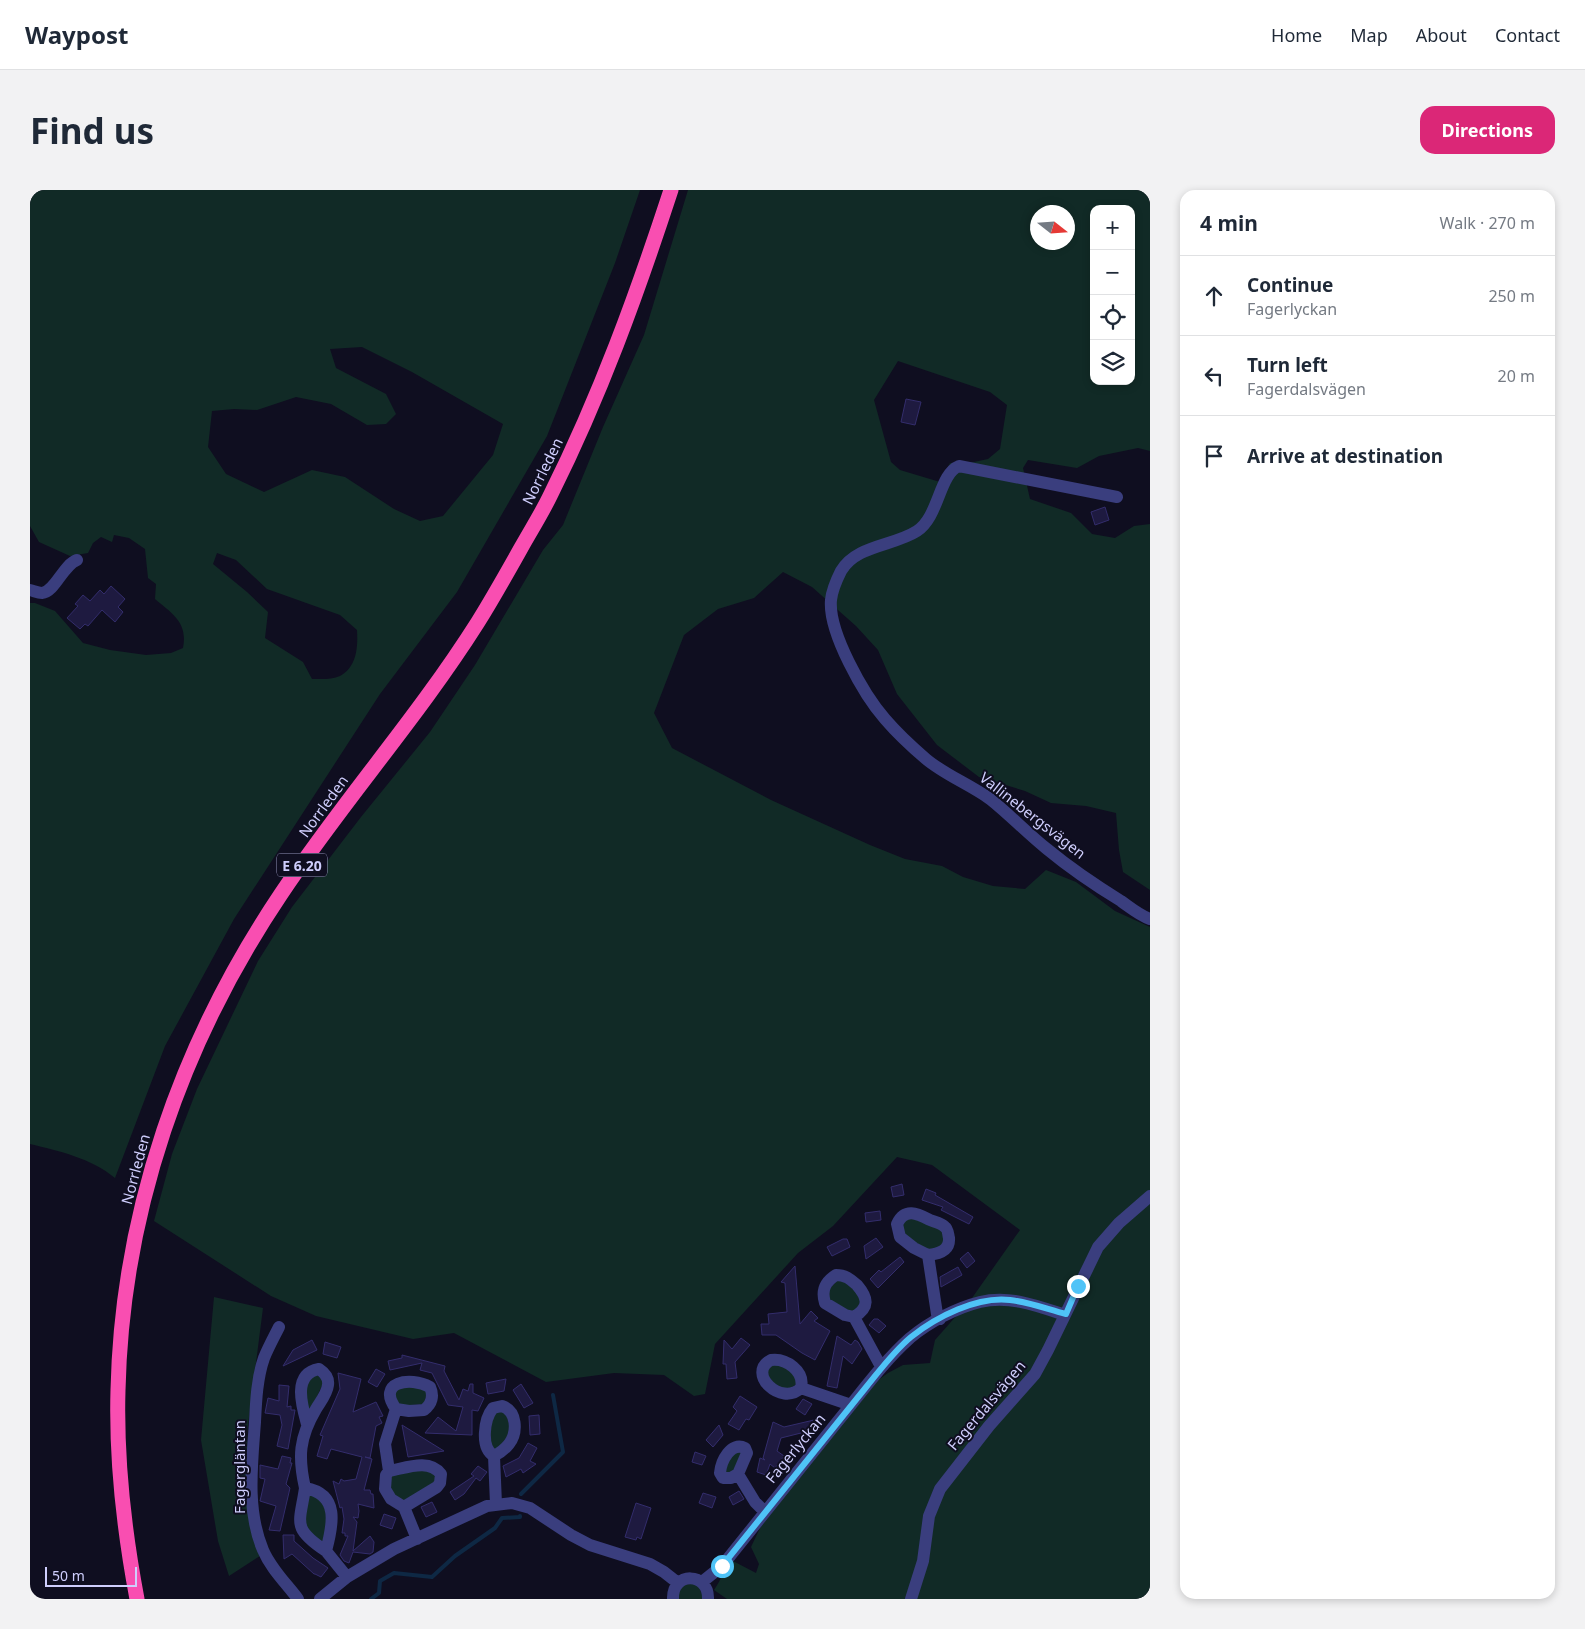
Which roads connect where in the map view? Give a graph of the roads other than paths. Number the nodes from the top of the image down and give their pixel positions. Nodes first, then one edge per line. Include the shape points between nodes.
1 (671, 190) edge
2 (1117, 497) dead end
3 (76, 560) dead end
4 (30, 590) edge
5 (1150, 919) edge
6 (1150, 1196) edge
7 (928, 1255) dead end
8 (1066, 1314) junction
9 (854, 1317) dead end
10 (940, 1319) junction
11 (279, 1327) dead end
12 (883, 1366) junction
13 (801, 1388) dead end
14 (851, 1405) junction
15 (396, 1410) dead end
16 (308, 1424) dead end
17 (494, 1456) dead end
18 (389, 1470) junction
19 (738, 1474) dead end
20 (305, 1488) junction
21 (496, 1504) junction
22 (404, 1507) junction
23 (765, 1512) junction
24 (417, 1539) junction
25 (326, 1551) junction
26 (347, 1577) junction
27 (702, 1582) junction
28 (678, 1584) junction
29 (137, 1599) edge
30 (298, 1599) edge
31 (320, 1599) edge
32 (672, 1599) edge
33 (708, 1599) edge
34 (911, 1599) edge

1 - 29 highway, Norrleden / E 6.20 via 632,307 550,498 477,623 258,929 207,1021 177,1091 152,1165 128,1281 122,1334 118,1389 120,1470 125,1534
2 - 5 street, Vallinebergsvägen via 959,466 953,468 932,515 918,530 851,560 842,570 831,600 833,618 846,653 884,718 926,759 990,800 1100,889
3 - 4 street via 70,563 49,591
6 - 8 street, Fagerdalsvägen via 1118,1223 1098,1247
7 - 10 street
8 - 10 street, Fagerlyckan via 1008,1299 982,1301
8 - 34 street, Fagerdalsvägen via 1035,1374 940,1489 928,1516 923,1561
9 - 12 street
10 - 12 street, Fagerlyckan via 912,1337
11 - 30 street, Fagergläntan via 264,1358 259,1378 252,1455 253,1502 256,1530 263,1551
12 - 14 street, Fagerlyckan
13 - 14 street, Fagerlyckan
14 - 23 street, Fagerlyckan
15 - 18 street via 385,1444
16 - 20 street via 300,1456
17 - 21 street
18 - 22 street via 385,1489 391,1499
18 - 22 street via 425,1464 441,1474 437,1487
19 - 23 street, Fagerlyckan
20 - 25 street via 301,1528
20 - 25 street via 321,1494 328,1503 333,1520
21 - 24 street
21 - 28 street via 512,1503 530,1508 584,1542 650,1564
22 - 24 street
23 - 27 street, Fagerlyckan via 722,1566
24 - 26 street
25 - 26 street
26 - 31 street
27 - 28 street via 690,1578
27 - 33 street
28 - 32 street

